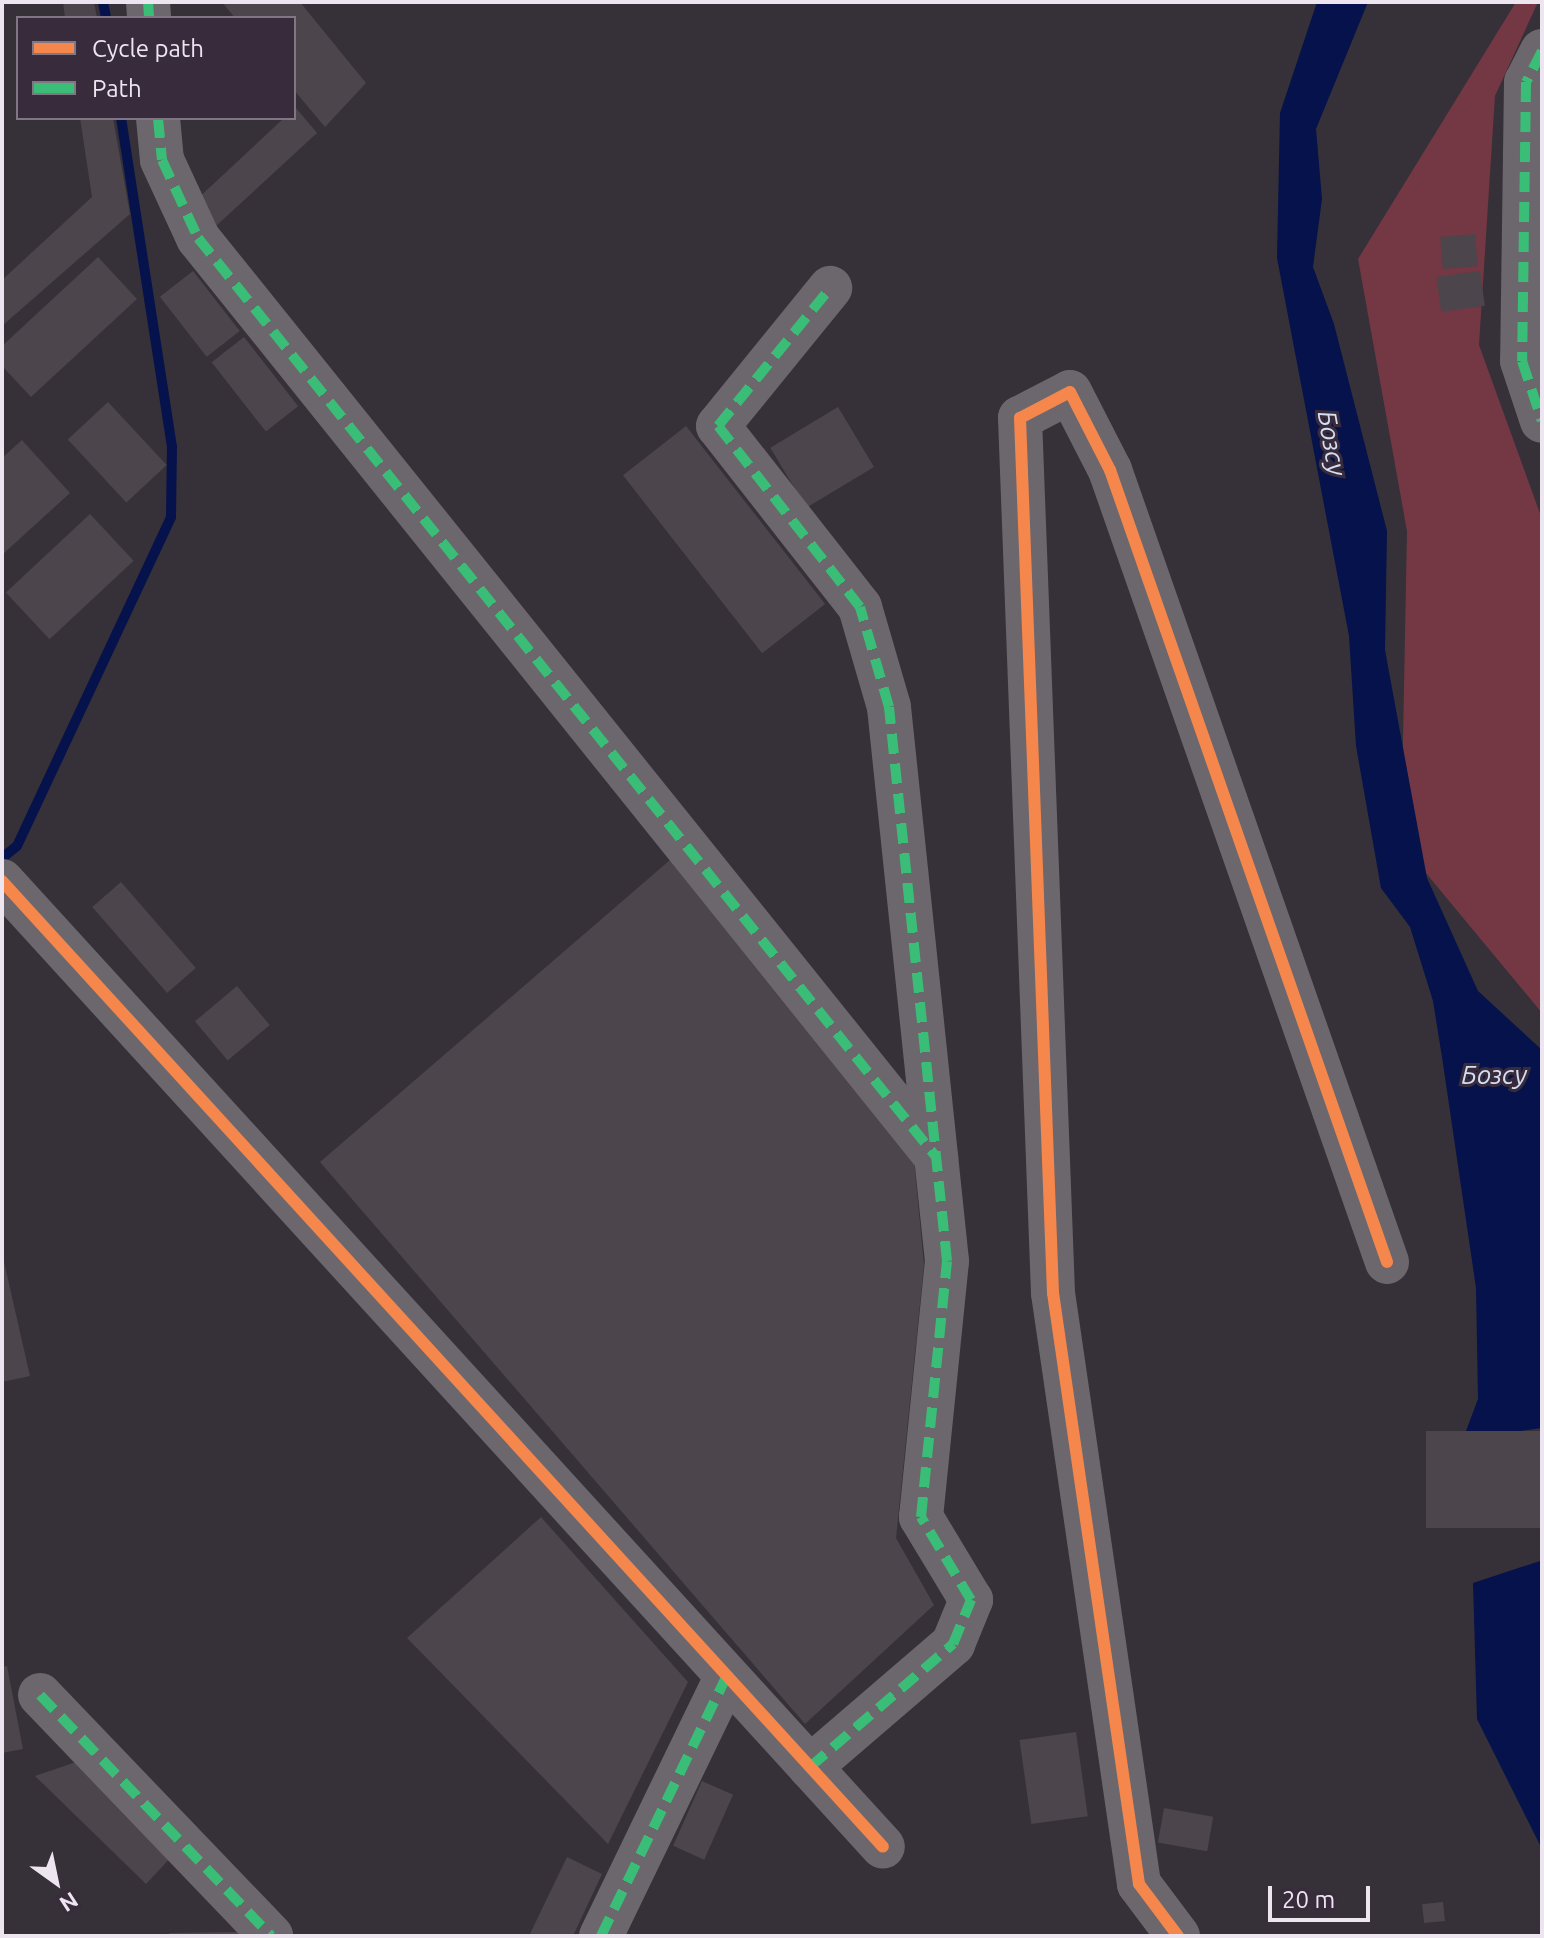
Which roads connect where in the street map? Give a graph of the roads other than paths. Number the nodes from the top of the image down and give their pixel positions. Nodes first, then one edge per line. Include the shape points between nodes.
1 (1542, 51) edge
2 (158, 120) edge
3 (830, 288) dead end
4 (1542, 421) edge
5 (5, 884) edge
6 (936, 1157) junction
7 (1387, 1262) dead end
8 (726, 1677) junction
9 (40, 1695) dead end
10 (810, 1767) junction
11 (883, 1847) dead end
12 (271, 1936) edge
13 (601, 1936) edge
14 (1178, 1936) edge

1 - 4 street via 1526,82 1522,361
2 - 6 street via 162,160 198,238
3 - 6 street via 718,426 860,607 889,707
5 - 8 street
6 - 10 street via 947,1261 921,1517 971,1600 953,1644
7 - 14 street via 1110,470 1070,392 1020,418 1053,1293 1139,1884
8 - 10 street
8 - 13 street
9 - 12 street
10 - 11 street

